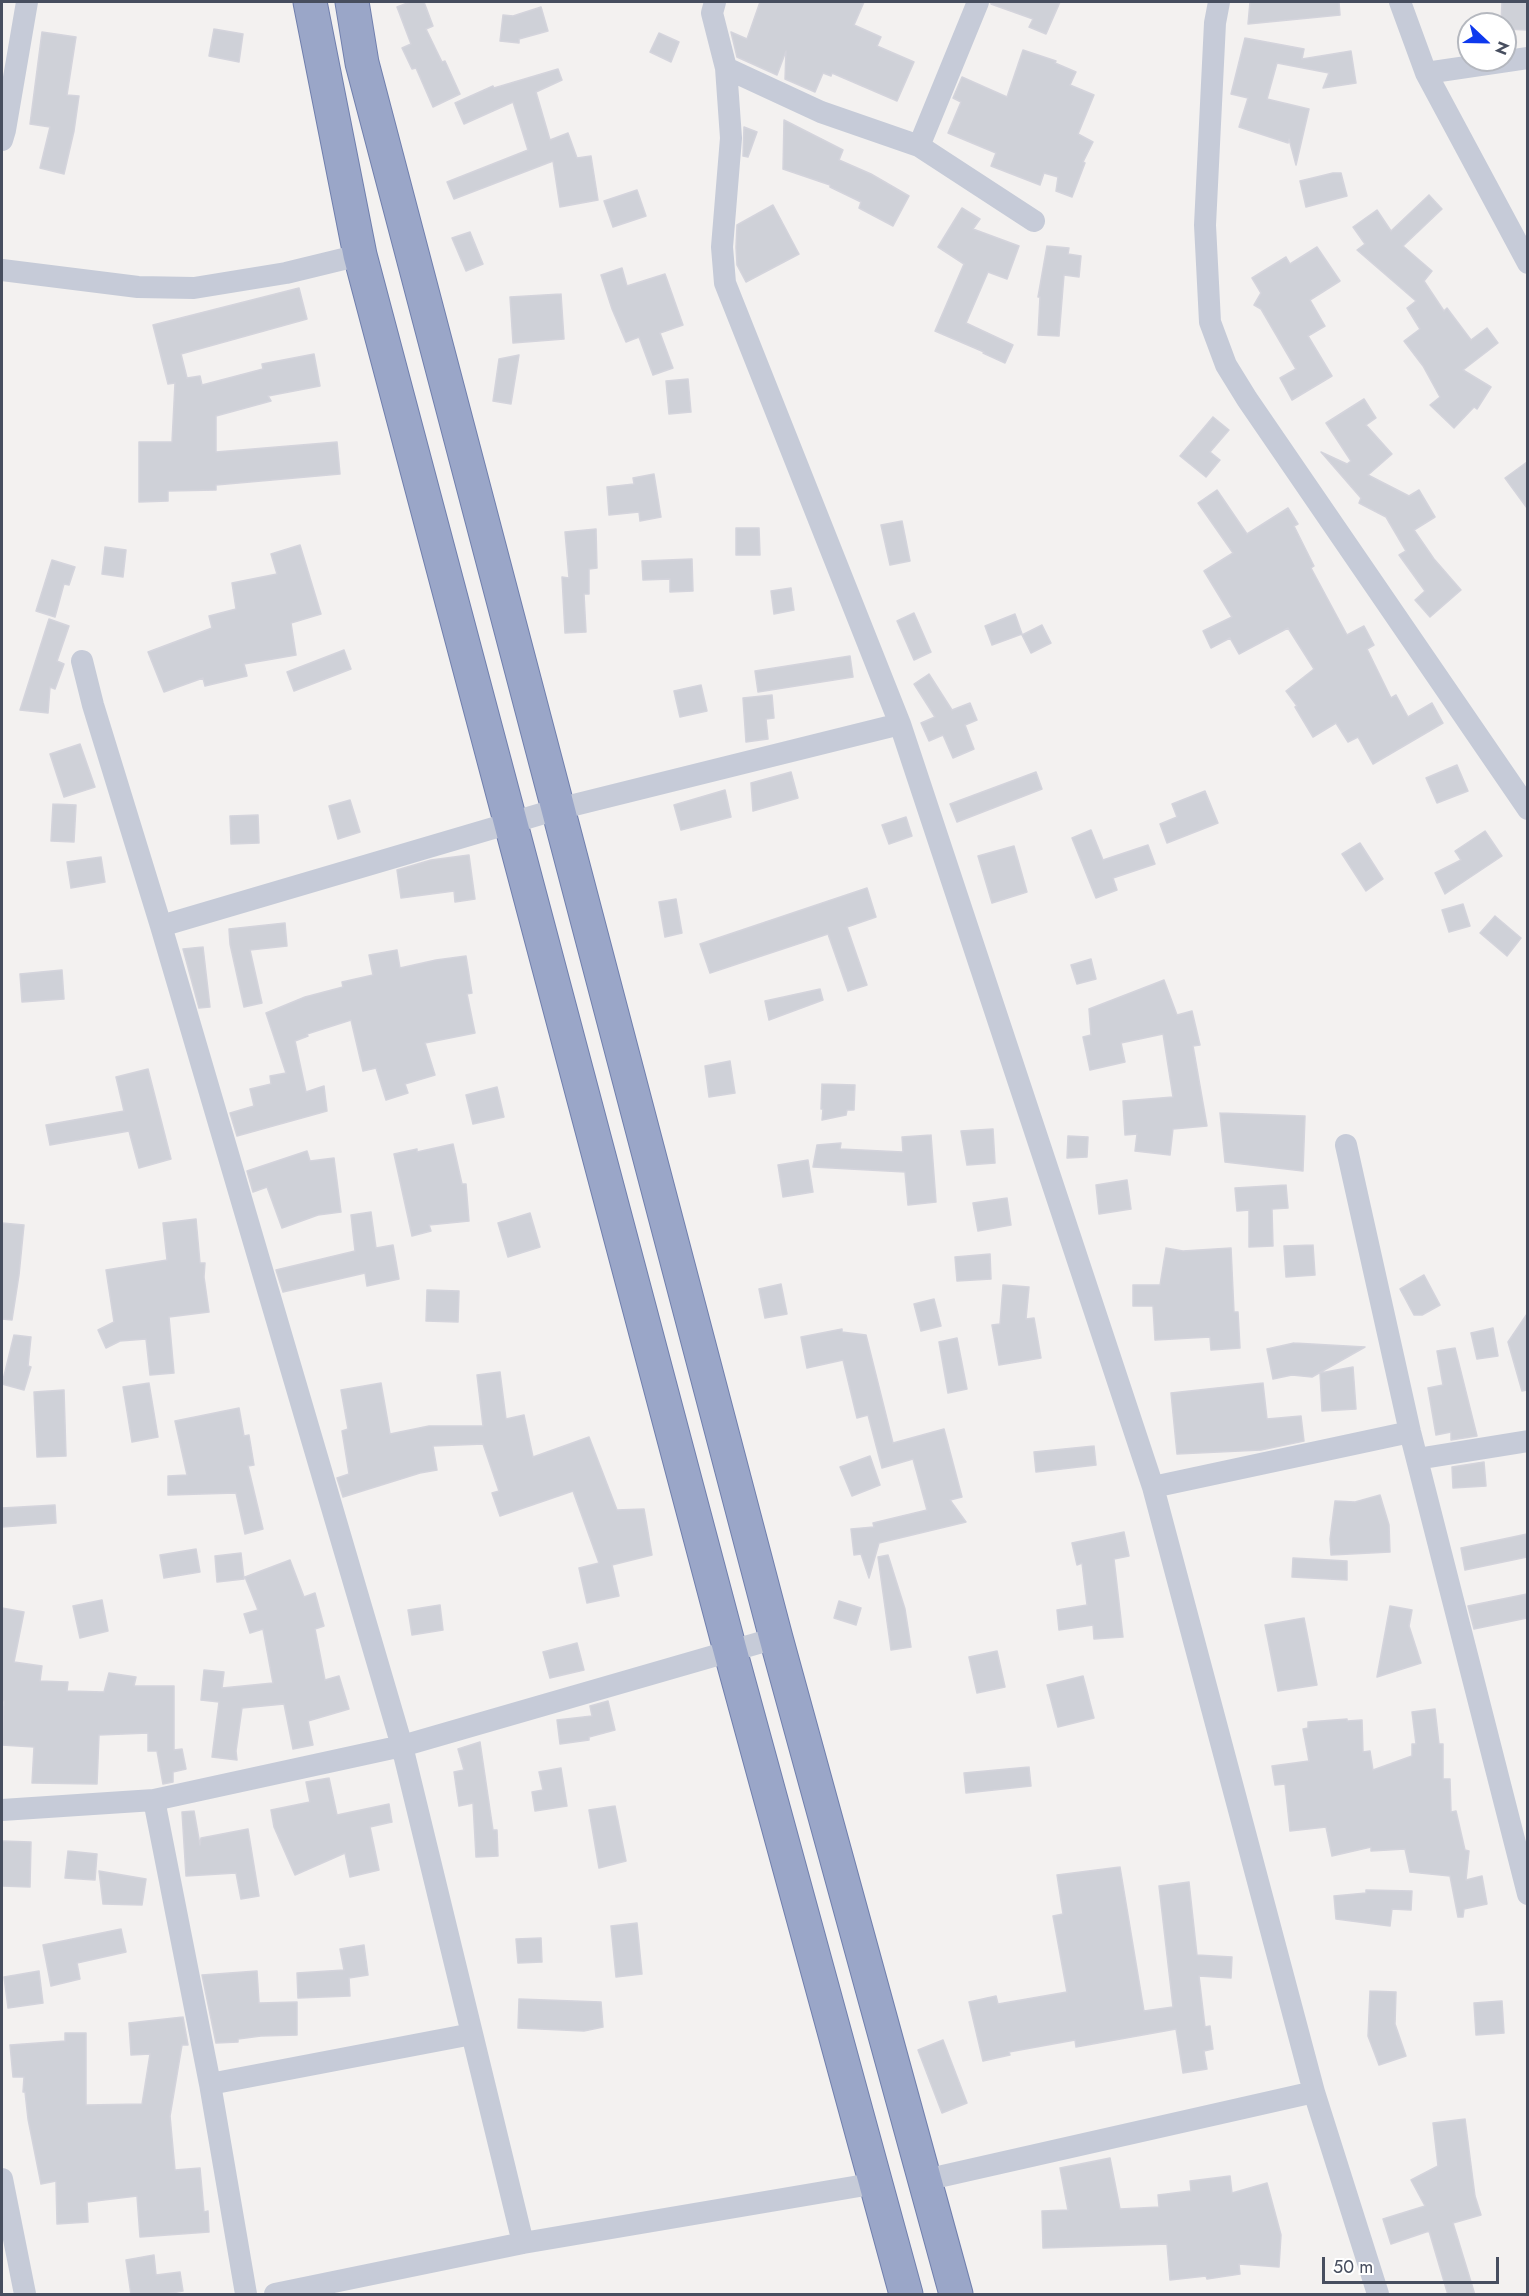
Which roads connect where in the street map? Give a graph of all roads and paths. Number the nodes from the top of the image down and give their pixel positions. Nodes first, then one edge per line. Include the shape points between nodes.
1 (27, 2) edge
2 (310, 2) edge
3 (352, 2) edge
4 (715, 2) edge
5 (978, 2) edge
6 (1219, 2) edge
7 (1400, 2) edge
8 (1527, 58) edge
9 (726, 68) junction
10 (1426, 73) junction
11 (2, 140) edge
12 (919, 146) junction
13 (1034, 220) dead end
14 (360, 255) junction
15 (1527, 263) edge
16 (2, 270) edge
17 (82, 661) dead end
18 (900, 724) junction
19 (558, 809) junction
20 (1527, 809) edge
21 (510, 823) junction
22 (161, 926) junction
23 (1346, 1145) dead end
24 (1410, 1432) junction
25 (1527, 1441) edge
26 (1418, 1459) junction
27 (1153, 1486) junction
28 (776, 1638) junction
29 (730, 1650) junction
30 (402, 1746) junction
31 (154, 1800) junction
32 (2, 1810) edge
33 (1527, 1894) edge
34 (472, 2034) junction
35 (210, 2084) junction
36 (1314, 2092) junction
37 (2, 2179) edge
38 (925, 2180) junction
39 (877, 2183) junction
40 (523, 2243) junction
41 (26, 2295) edge
42 (246, 2295) edge
43 (275, 2295) edge
44 (906, 2295) edge
45 (956, 2295) edge
46 (1378, 2295) edge

1 - 11 street
2 - 14 highway
3 - 19 highway via 362,63
4 - 9 street via 712,13
5 - 12 street
6 - 20 street via 1205,225 1210,322 1226,365
7 - 10 street
8 - 10 street
9 - 12 street via 821,112
9 - 18 street via 731,138 722,247 725,283
10 - 15 street
12 - 13 street
14 - 16 street via 286,273 194,288 138,287
14 - 21 highway
17 - 22 street
18 - 19 street
18 - 27 street
19 - 21 street
19 - 28 highway
21 - 22 street
21 - 29 highway
22 - 30 street
23 - 24 street
24 - 26 street
24 - 27 street
25 - 26 street
26 - 33 street
27 - 36 street
28 - 29 street
28 - 38 highway
29 - 30 street
29 - 39 highway
30 - 31 street
30 - 34 street
31 - 32 street
31 - 35 street
34 - 35 street
34 - 40 street
35 - 42 street
36 - 38 street
36 - 46 street
37 - 41 street
38 - 45 highway
39 - 40 street
39 - 44 highway
40 - 43 street

